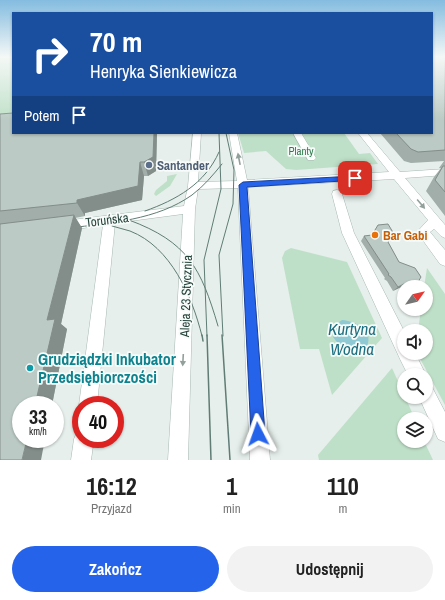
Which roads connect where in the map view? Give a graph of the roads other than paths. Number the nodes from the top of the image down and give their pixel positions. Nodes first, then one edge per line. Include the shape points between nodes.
1 (197, 134) edge
2 (233, 134) edge
3 (299, 134) edge
4 (363, 134) edge
5 (311, 158) dead end
6 (445, 172) edge
7 (397, 176) junction
8 (243, 185) junction
9 (193, 186) junction
10 (337, 194) dead end
11 (190, 209) junction
12 (110, 220) junction
13 (435, 221) junction
14 (54, 227) edge
15 (445, 233) edge
16 (445, 260) edge
17 (397, 334) edge
18 (89, 396) edge
19 (431, 404) edge
20 (445, 432) edge
21 (83, 448) edge
22 (81, 460) edge
23 (178, 460) edge
24 (260, 460) edge

1 - 9 street, Aleja 23 Stycznia
8 -> 2 street
3 - 5 street
4 - 7 street
6 - 7 street
7 - 8 street
7 -> 13 street
8 - 9 street
8 - 24 street
9 - 11 street, Aleja 23 Stycznia
10 - 17 street via 348,233
11 - 12 street, Toruńska
11 -> 23 street, Aleja 23 Stycznia
12 - 14 street, Toruńska
12 - 18 street
13 - 15 street
13 - 16 street via 423,232
19 - 20 street
21 - 22 street

